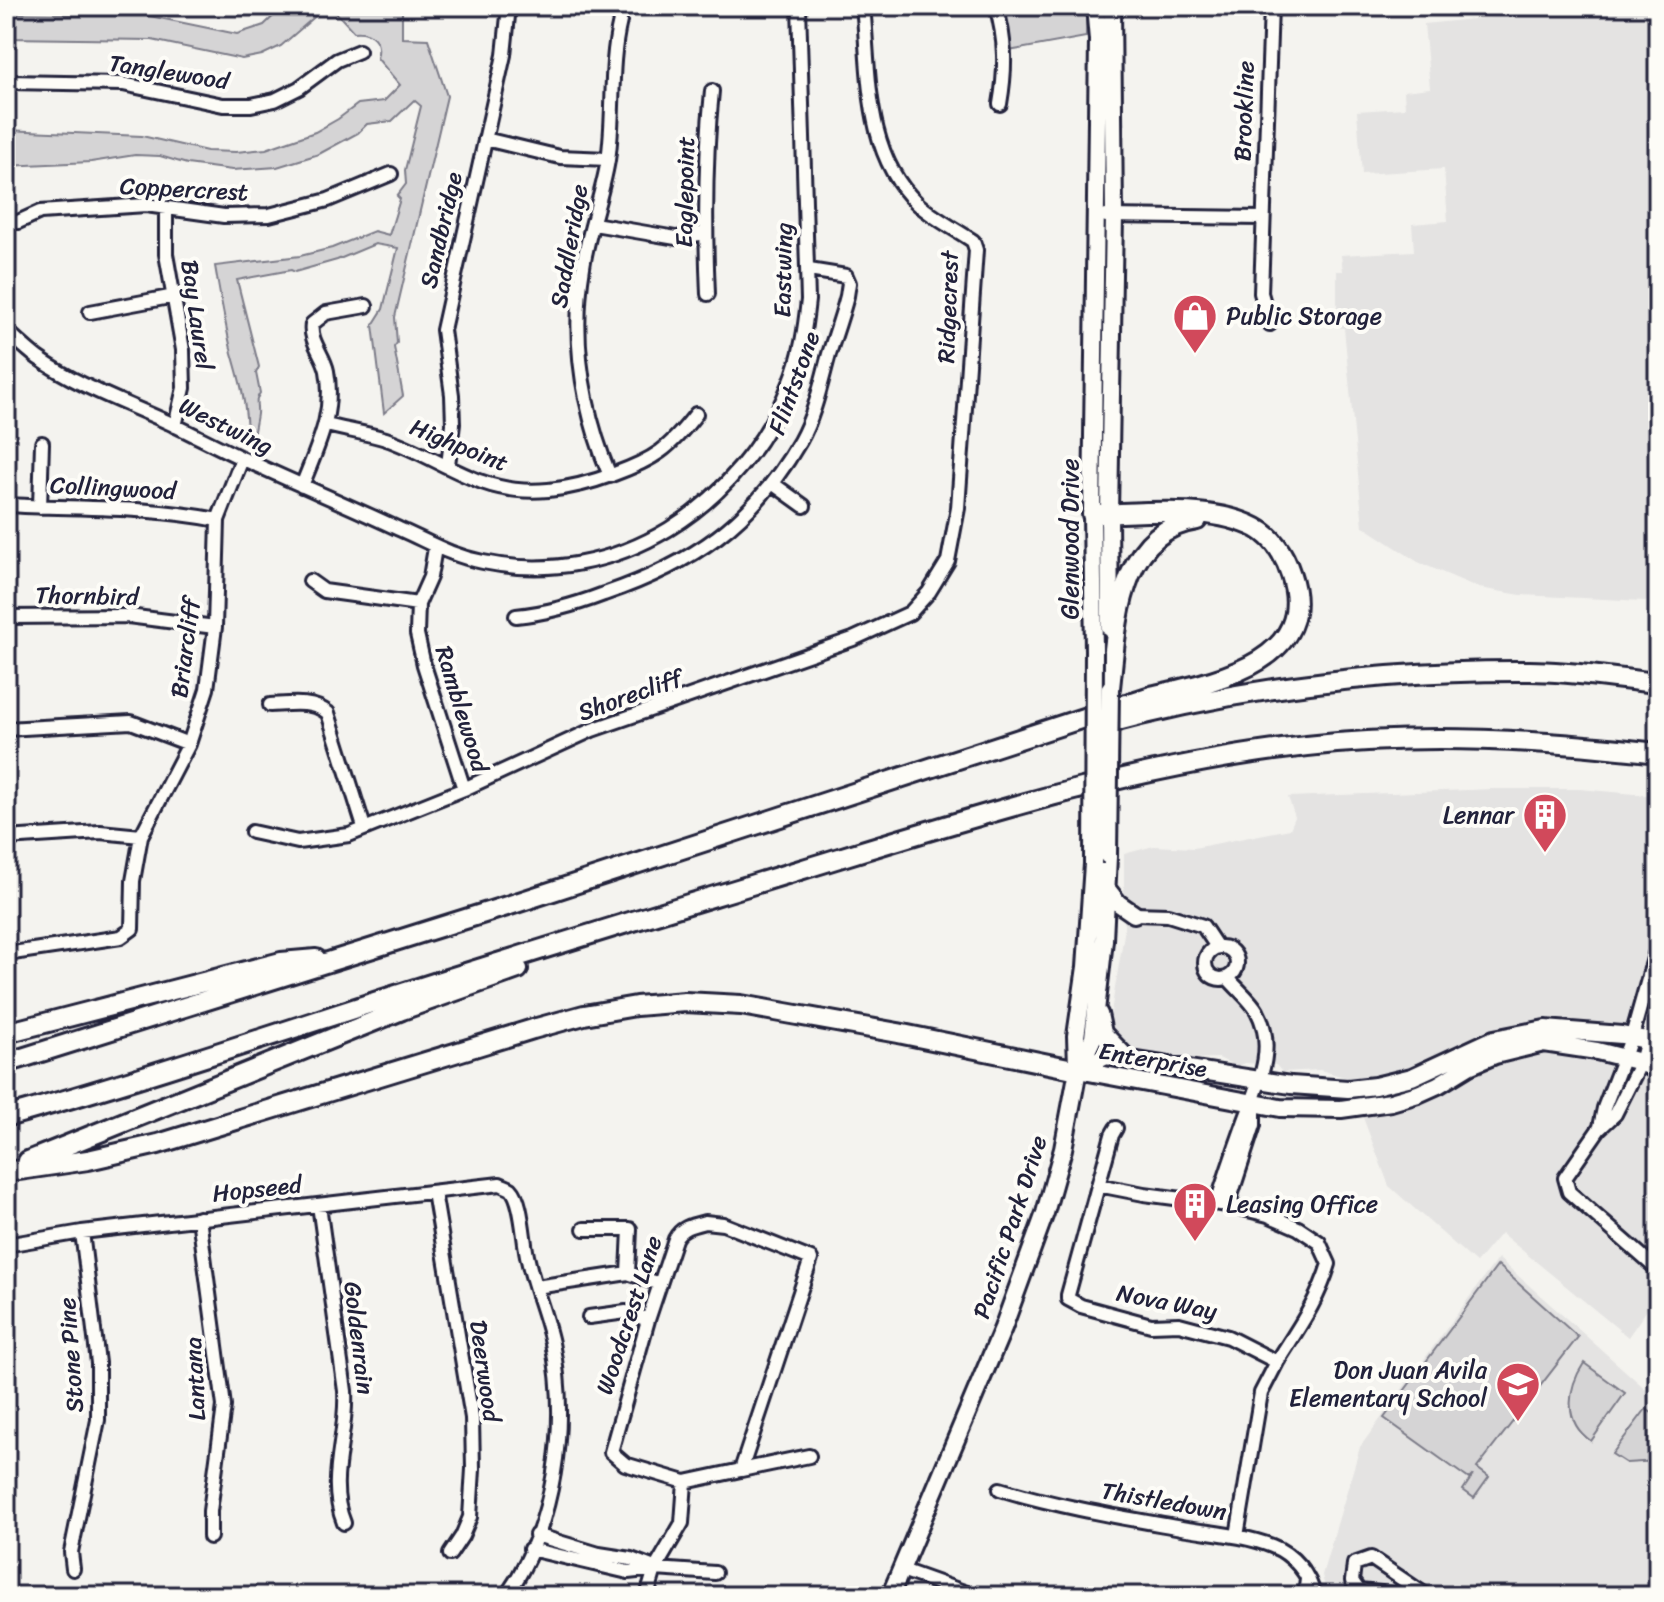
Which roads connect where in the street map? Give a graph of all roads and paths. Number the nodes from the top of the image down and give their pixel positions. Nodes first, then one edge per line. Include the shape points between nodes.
1 (509, 6) edge
2 (799, 6) edge
3 (863, 6) edge
4 (996, 6) edge
5 (1095, 6) edge
6 (1112, 6) edge
7 (1271, 6) edge
8 (620, 21) dead end
9 (359, 51) dead end
10 (6, 82) edge
11 (712, 91) dead end
12 (1000, 104) dead end
13 (485, 139) junction
14 (608, 159) junction
15 (391, 174) dead end
16 (166, 209) junction
17 (1096, 216) junction
18 (1114, 216) junction
19 (1263, 218) junction
20 (18, 222) dead end
21 (594, 224) junction
22 (705, 233) junction
23 (809, 270) junction
24 (708, 294) dead end
25 (175, 296) junction
26 (366, 306) dead end
27 (90, 312) dead end
28 (1270, 324) dead end
29 (6, 330) edge
30 (696, 414) dead end
31 (326, 425) junction
32 (175, 426) junction
33 (42, 443) dead end
34 (242, 459) junction
35 (448, 465) junction
36 (610, 476) junction
37 (772, 483) junction
38 (302, 486) junction
39 (6, 505) edge
40 (804, 506) dead end
41 (40, 507) junction
42 (958, 508) joint
43 (1101, 514) junction
44 (1232, 518) junction
45 (218, 520) junction
46 (435, 548) junction
47 (310, 581) dead end
48 (418, 604) junction
49 (516, 616) dead end
50 (6, 617) edge
51 (215, 627) junction
52 (1106, 647) junction
53 (1658, 683) edge
54 (1110, 688) joint
55 (270, 705) dead end
56 (6, 729) edge
57 (189, 744) junction
58 (1658, 753) edge
59 (875, 788) junction
60 (464, 789) junction
61 (364, 827) junction
62 (252, 832) dead end
63 (141, 836) junction
64 (6, 838) edge
65 (776, 877) junction
66 (1107, 889) junction
67 (1134, 914) junction
68 (1104, 930) junction
69 (1658, 944) edge
70 (1213, 950) junction
71 (6, 954) edge
72 (351, 956) junction
73 (1228, 978) junction
74 (1658, 1000) edge
75 (1098, 1008) junction
76 (6, 1033) edge
77 (1645, 1041) edge
78 (1624, 1058) junction
79 (1128, 1059) junction
80 (1641, 1062) junction
81 (6, 1063) edge
82 (1078, 1070) junction
83 (1658, 1071) edge
84 (1260, 1080) junction
85 (1254, 1102) junction
86 (6, 1117) edge
87 (1116, 1128) dead end
88 (1599, 1129) junction
89 (6, 1171) edge
90 (1098, 1185) junction
91 (434, 1192) junction
92 (1223, 1204) junction
93 (319, 1205) junction
94 (199, 1218) junction
95 (584, 1229) dead end
96 (82, 1232) junction
97 (6, 1245) edge
98 (1658, 1270) edge
99 (628, 1273) junction
100 (660, 1284) junction
101 (536, 1287) junction
102 (589, 1317) dead end
103 (648, 1320) junction
104 (1277, 1362) junction
105 (809, 1456) dead end
106 (741, 1470) junction
107 (685, 1482) junction
108 (1000, 1489) dead end
109 (344, 1523) dead end
110 (536, 1535) junction
111 (1237, 1536) junction
112 (210, 1537) dead end
113 (530, 1549) junction
114 (450, 1554) dead end
115 (73, 1569) dead end
116 (655, 1569) junction
117 (902, 1570) junction
118 (715, 1573) dead end
119 (1307, 1579) junction
120 (506, 1596) edge
121 (647, 1596) edge
122 (890, 1596) edge
123 (975, 1596) edge
124 (1305, 1596) edge
125 (1314, 1596) edge
126 (1415, 1596) edge
127 (1427, 1596) edge

1 - 13 street, Sandbridge
2 - 23 street, Eastwing
3 - 42 street, Ridgecrest via 881,150 919,205 975,245
4 - 12 street via 1005,56
5 - 17 main road, Glenwood Drive
6 - 18 main road, Glenwood Drive
7 - 19 street, Brookline
8 - 14 street, Saddleridge via 613,52
9 - 10 street, Tanglewood via 275,100 251,105 223,105 123,84
11 - 22 street, Eaglepoint
13 - 14 street via 560,157
13 - 35 street, Sandbridge via 443,330 453,410
14 - 21 street, Saddleridge
15 - 16 street, Coppercrest via 328,200 269,215
16 - 20 street, Coppercrest via 146,205 40,212
16 - 25 street, Bay Laurel via 166,254
17 - 18 street
17 - 43 main road, Glenwood Drive
18 - 19 street
18 - 43 main road, Glenwood Drive
19 - 28 street, Brookline via 1261,293
21 - 22 street via 676,238
21 - 36 street, Saddleridge via 583,264 577,336 586,408
22 - 24 street, Eaglepoint
23 - 37 street, Flintstone via 846,276 847,296 815,405 801,439
23 - 46 street, Eastwing via 804,332 776,414 744,465 676,527 610,557 567,566 520,568
25 - 27 street
25 - 32 street, Bay Laurel via 184,388
26 - 31 street via 326,313 312,324 329,385
29 - 32 street, Westwing via 38,358
30 - 36 street, Highpoint via 667,449
31 - 35 street, Highpoint via 386,439
31 - 38 street
32 - 34 street, Westwing
33 - 41 street
34 - 38 street, Westwing
34 - 45 street, Briarcliff
35 - 36 street, Highpoint via 482,482 517,490 578,487
37 - 40 street
37 - 49 street, Flintstone via 751,509 682,563 562,609
38 - 46 street, Westwing
39 - 41 street, Collingwood
41 - 45 street, Collingwood via 179,512
42 - 60 street, Shorecliff via 948,561 910,613 853,639 592,730
43 - 44 highway via 1211,513
43 - 52 main road, Glenwood Drive
44 - 52 highway via 1179,523 1150,542 1126,584
44 - 59 highway via 1264,532 1278,545 1294,585 1292,624 1262,660 1228,676 1081,718
45 - 51 street, Briarcliff
46 - 48 street, Ramblewood
47 - 48 street via 324,591
48 - 60 street, Ramblewood via 424,665
50 - 51 street, Thornbird via 128,616
51 - 57 street, Briarcliff via 207,689
52 - 54 highway
52 - 82 main road, Glenwood Drive, bridge via 1086,967 1076,1036
53 - 59 highway via 1532,671 1311,684 1154,711
54 - 66 main road, Pacific Park Drive, bridge
55 - 61 street via 310,704 328,713
56 - 57 street via 131,722
57 - 63 street, Briarcliff
58 - 65 highway via 1445,737 1307,746 1079,787
59 - 72 highway
60 - 61 street, Shorecliff
61 - 62 street, Shorecliff via 349,835 298,842
63 - 64 street via 100,832
63 - 71 street, Briarcliff via 132,929 121,937
65 - 86 highway
65 - 89 highway via 402,1010
66 - 67 main road
66 - 68 main road, Pacific Park Drive
67 - 68 main road
67 - 70 street via 1168,915 1196,924
68 - 75 main road, Pacific Park Drive
69 - 77 street
70 - 73 street via 1205,964 1208,972
70 - 73 street via 1228,948 1237,959
72 - 76 highway via 281,962
72 - 81 highway
73 - 84 street via 1256,1010 1265,1031
74 - 77 street
75 - 79 main road via 1103,1033
75 - 82 main road, Pacific Park Drive via 1093,1038
77 - 78 street
77 - 80 street
77 - 84 main road, Enterprise via 1545,1029 1494,1039 1412,1077 1375,1086 1348,1089
78 - 80 main road, Enterprise
78 - 85 main road, Enterprise via 1544,1043 1495,1055 1391,1102 1341,1109
78 - 88 street
79 - 82 main road, Enterprise via 1106,1056
79 - 84 main road, Enterprise
80 - 83 main road, Enterprise
80 - 88 street via 1615,1114
82 - 85 main road, Enterprise
82 - 89 highway via 773,1009 685,1002 636,1006 546,1026 158,1144
82 - 117 main road, Pacific Park Drive via 1045,1213
84 - 85 street
85 - 92 street via 1254,1125
87 - 90 street, Nova Way
88 - 98 street via 1565,1178 1569,1192
90 - 92 street
90 - 104 street, Nova Way via 1068,1299 1151,1325 1179,1324 1228,1337
91 - 93 street, Hopseed
91 - 101 street, Hopseed via 500,1184 511,1190 519,1204
91 - 114 street, Deerwood via 472,1418 470,1517
92 - 104 street via 1298,1228 1326,1252 1329,1264 1321,1291
93 - 94 street, Hopseed
93 - 109 street, Goldenrain via 347,1413 335,1481
94 - 96 street, Hopseed
94 - 112 street, Lantana via 224,1406
95 - 99 street via 630,1229
96 - 97 street, Hopseed
96 - 115 street, Stone Pine via 98,1363 98,1420 71,1552
99 - 100 street
99 - 101 street
100 - 103 street, Woodcrest Lane
100 - 106 street, Woodcrest Lane via 678,1233 705,1222 723,1224 811,1259
101 - 110 street via 552,1342 559,1425 549,1494
102 - 103 street via 626,1312
103 - 107 street, Woodcrest Lane via 611,1452 625,1464
104 - 111 street via 1261,1393
105 - 106 street, Woodcrest Lane
106 - 107 street, Woodcrest Lane
107 - 116 street via 682,1523
108 - 111 street, Thistledown via 1115,1517
110 - 113 street
110 - 116 street
111 - 119 street, Thistledown via 1274,1546 1291,1557
113 - 116 street via 628,1572
113 - 120 street
116 - 118 street
116 - 121 street
117 - 122 main road, Pacific Park Drive
117 - 123 street
119 - 124 street
119 - 125 street, Thistledown
126 - 127 street via 1359,1591 1352,1581 1354,1564 1371,1558

